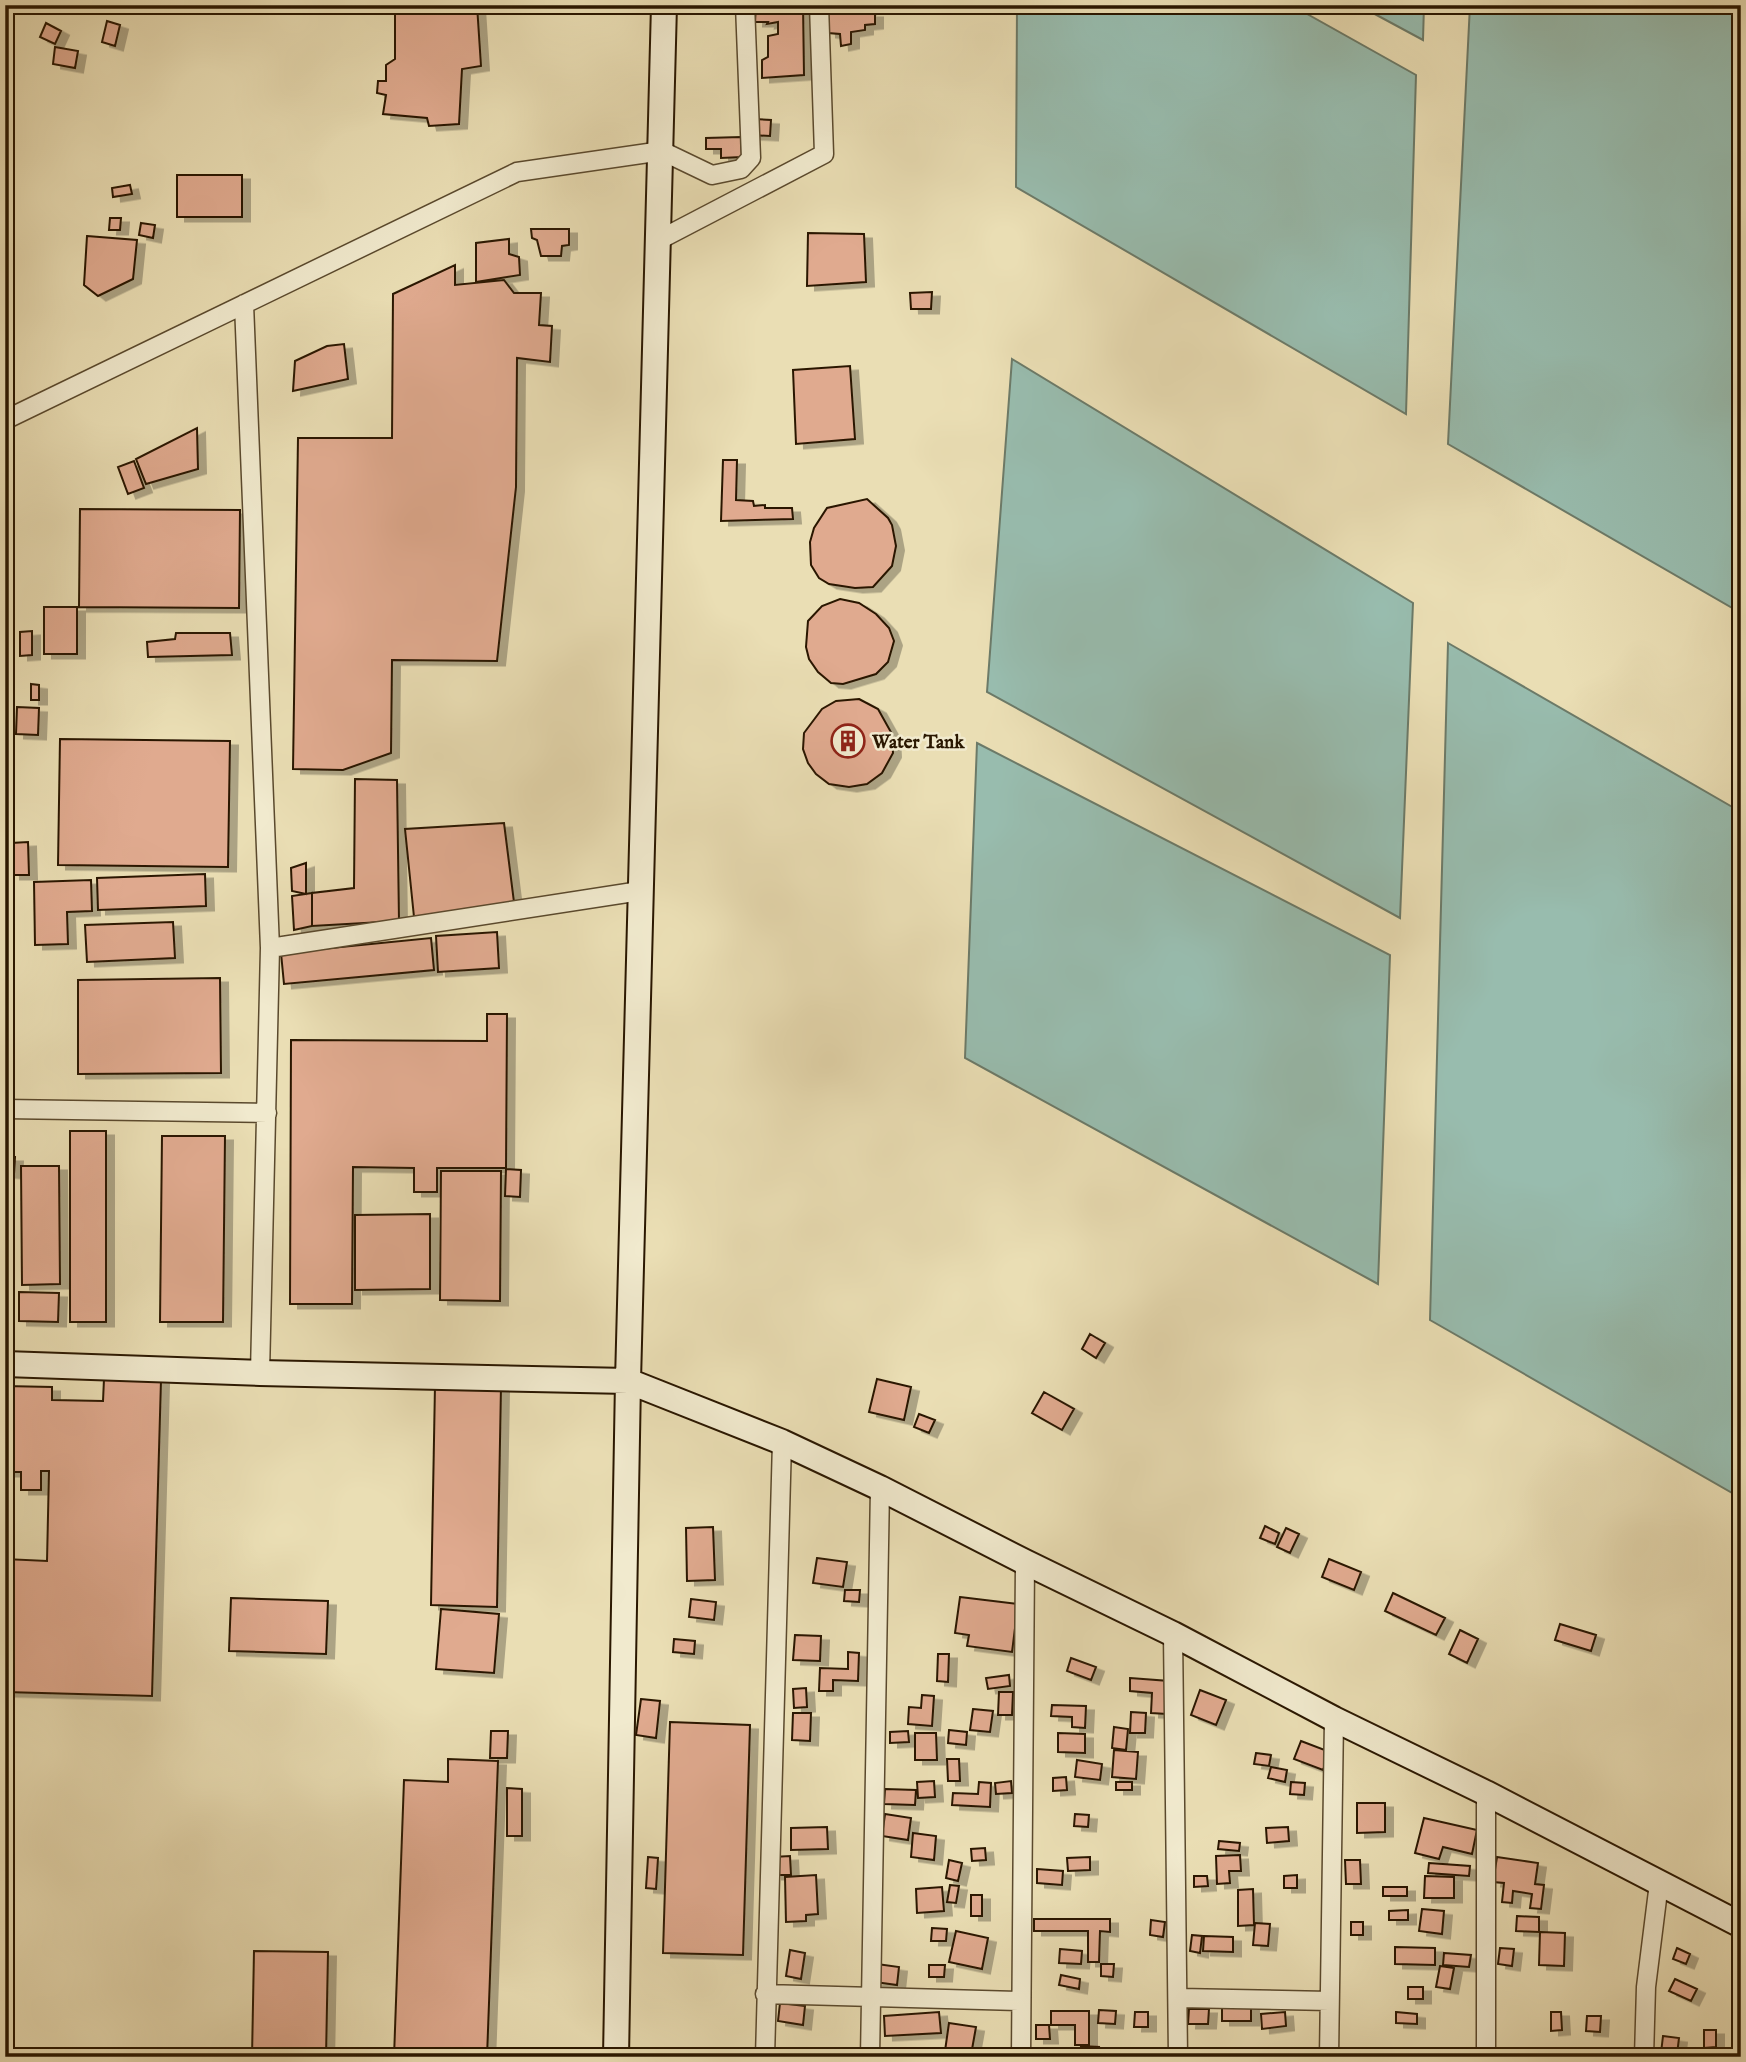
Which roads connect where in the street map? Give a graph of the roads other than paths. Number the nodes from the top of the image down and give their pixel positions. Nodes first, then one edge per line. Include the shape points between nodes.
1 (664, 5) edge
2 (745, 5) edge
3 (819, 5) edge
4 (662, 151) junction
5 (659, 240) junction
6 (244, 304) junction
7 (5, 421) edge
8 (640, 891) junction
9 (270, 948) junction
10 (5, 1109) edge
11 (267, 1113) junction
12 (5, 1364) edge
13 (260, 1373) junction
14 (628, 1381) junction
15 (782, 1442) junction
16 (880, 1488) junction
17 (1025, 1562) junction
18 (1173, 1634) junction
19 (1334, 1719) junction
20 (1486, 1793) junction
21 (1659, 1883) junction
22 (1741, 1925) edge
23 (765, 1994) junction
24 (870, 1998) junction
25 (1179, 1998) junction
26 (1020, 2001) junction
27 (1329, 2001) junction
28 (617, 2057) edge
29 (765, 2057) edge
30 (870, 2057) edge
31 (1021, 2057) edge
32 (1178, 2057) edge
33 (1329, 2057) edge
34 (1486, 2057) edge
35 (1644, 2057) edge

1 - 4 street
2 - 4 street via 751,158 741,169 712,174
3 - 5 street via 824,154
4 - 5 street
4 - 6 street via 517,172
5 - 8 street
6 - 7 street
6 - 9 street
8 - 9 street
8 - 14 street
9 - 11 street
10 - 11 street
11 - 13 street
12 - 13 street
13 - 14 street
14 - 15 street
14 - 28 street
15 - 16 street
15 - 23 street
16 - 17 street
16 - 24 street
17 - 18 street
17 - 26 street
18 - 19 street
18 - 25 street
19 - 20 street
19 - 27 street
20 - 21 street
20 - 34 street
21 - 22 street
21 - 35 street via 1646,1987
23 - 24 street
23 - 29 street
24 - 26 street
24 - 30 street
25 - 27 street
25 - 32 street
26 - 31 street
27 - 33 street

